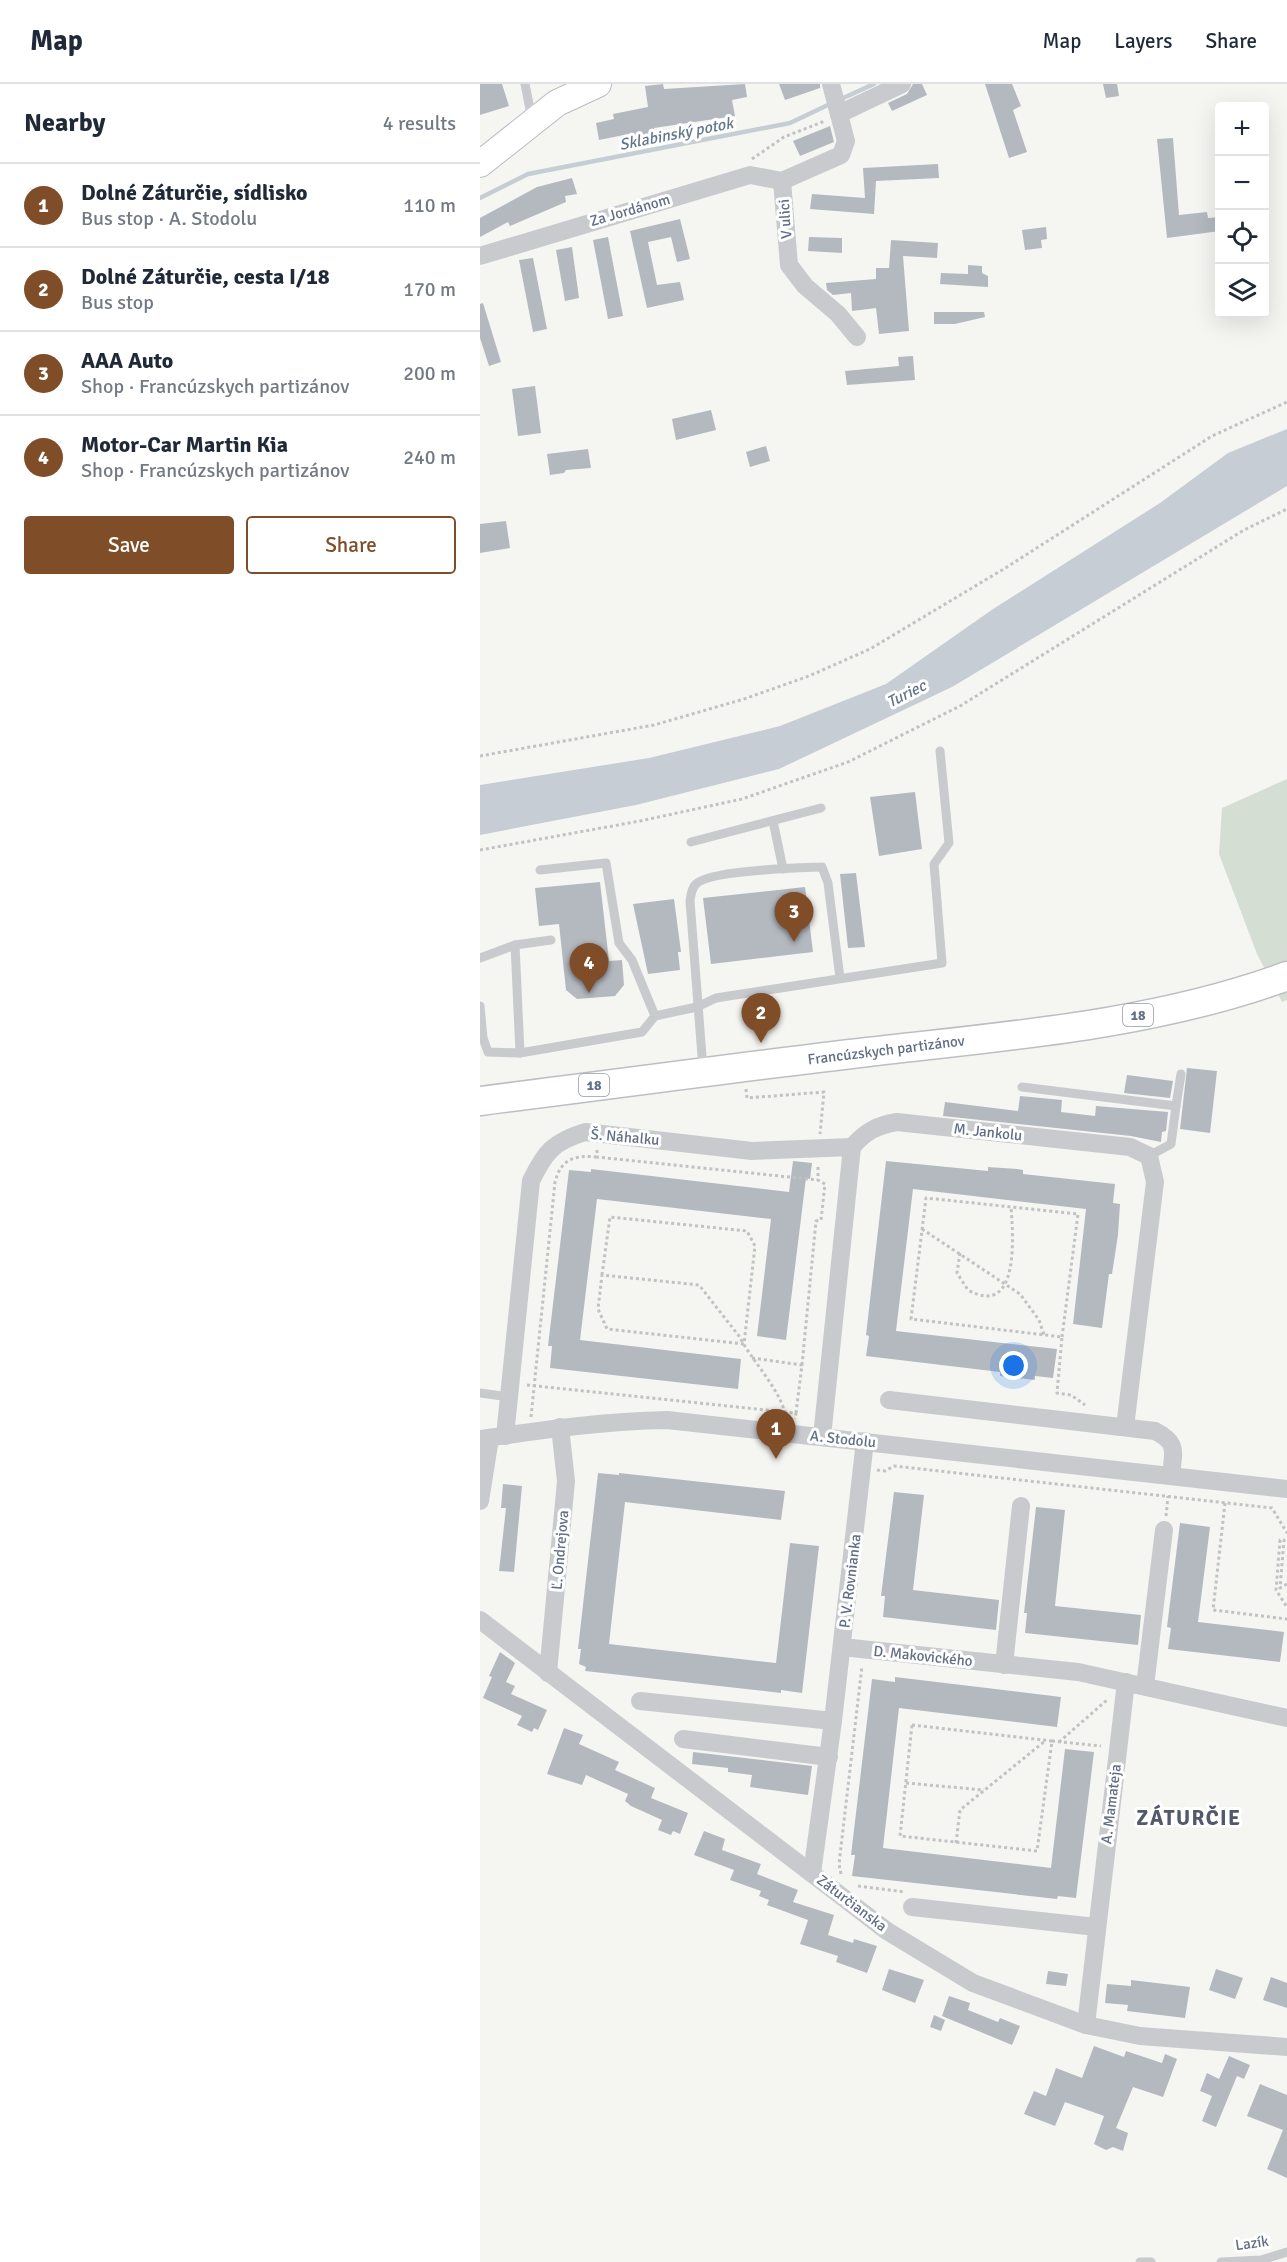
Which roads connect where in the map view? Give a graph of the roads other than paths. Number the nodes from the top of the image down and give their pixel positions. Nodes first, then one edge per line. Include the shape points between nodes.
1 (525, 84) edge
2 (598, 84) edge
3 (831, 84) edge
4 (902, 84) edge
5 (839, 114) junction
6 (532, 122) junction
7 (480, 164) edge
8 (782, 181) junction
9 (480, 256) edge
10 (857, 336) dead end
11 (940, 751) dead end
12 (822, 808) dead end
13 (773, 821) junction
14 (691, 842) dead end
15 (783, 869) junction
16 (540, 870) dead end
17 (551, 940) dead end
18 (515, 945) junction
19 (480, 958) edge
20 (1287, 976) edge
21 (840, 978) junction
22 (480, 1006) edge
23 (697, 1007) junction
24 (655, 1016) junction
25 (520, 1053) junction
26 (703, 1071) junction
27 (1181, 1074) dead end
28 (1022, 1088) dead end
29 (482, 1102) edge
30 (1176, 1106) junction
31 (852, 1147) junction
32 (1149, 1156) junction
33 (509, 1390) junction
34 (480, 1393) edge
35 (889, 1400) dead end
36 (560, 1427) junction
37 (1125, 1427) junction
38 (822, 1437) junction
39 (492, 1438) edge
40 (865, 1441) junction
41 (1171, 1476) junction
42 (1287, 1489) edge
43 (480, 1501) edge
44 (1021, 1506) dead end
45 (1164, 1530) dead end
46 (480, 1620) edge
47 (842, 1647) junction
48 (1004, 1665) junction
49 (549, 1673) junction
50 (1126, 1682) junction
51 (1145, 1686) junction
52 (640, 1701) dead end
53 (1287, 1718) edge
54 (833, 1721) junction
55 (683, 1739) dead end
56 (829, 1757) junction
57 (812, 1873) junction
58 (914, 1900) road end
59 (1096, 1927) junction
60 (1086, 2025) junction
61 (1287, 2047) edge
62 (1287, 2252) edge
63 (1140, 2262) edge
64 (1151, 2262) edge
65 (1221, 2262) edge

1 - 6 lane
2 - 6 street via 557,104
3 - 5 street, V ulici
4 - 5 street
5 - 8 street, V ulici via 846,141 841,155
6 - 7 street
8 - 9 street, Za Jordánom via 747,175
8 - 10 street, V ulici via 789,265 800,281
11 - 21 lane via 949,843 934,864 942,963
12 - 13 lane
13 - 14 lane
13 - 15 lane
15 - 21 lane via 822,867 828,883
15 - 23 lane via 703,880 692,891
16 - 24 lane via 606,863 619,943 632,960
17 - 18 lane
18 - 19 lane
18 - 25 lane
20 - 26 main road, Francúzskych partizánov / 18 via 1169,1008 1062,1029
21 - 23 lane via 716,998
22 - 25 lane via 488,1052
23 - 24 lane
23 - 26 lane
24 - 25 lane via 642,1032
26 - 29 main road, Francúzskych partizánov / 18
27 - 30 lane
28 - 30 lane
30 - 32 lane via 1171,1144
31 - 32 street, M. Jankolu via 878,1125 897,1122 1130,1148
31 - 33 street, Š. Náhalku via 752,1151 585,1132 562,1139 549,1150 531,1181
31 - 38 street
32 - 37 street via 1155,1182
33 - 34 lane
33 - 39 street, Š. Náhalku
35 - 37 street
36 - 38 street, A. Stodolu via 667,1420
36 - 39 street, A. Stodolu
36 - 49 street, Ľ. Ondrejova via 566,1481
37 - 41 street via 1155,1431 1168,1438 1174,1446
38 - 40 street, A. Stodolu
39 - 43 street, Š. Náhalku
40 - 41 street, A. Stodolu
40 - 47 street, P. V. Rovnianka
41 - 42 street, A. Stodolu
44 - 48 street
45 - 51 street
46 - 49 street, Záturčianska
47 - 48 street, D. Makovického
47 - 54 street, P. V. Rovnianka
48 - 50 street, D. Makovického via 1078,1672
49 - 57 street, Záturčianska
50 - 51 street, D. Makovického
50 - 59 street, A. Mamateja
51 - 53 street, D. Makovického
52 - 54 street
54 - 56 street, P. V. Rovnianka
55 - 56 street
56 - 57 street, P. V. Rovnianka
57 - 60 street, Záturčianska via 887,1931 973,1983
58 - 59 street
59 - 60 street, A. Mamateja
60 - 61 street, Záturčianska via 1140,2036
62 - 65 lane, Lazík via 1261,2260
63 - 64 lane

